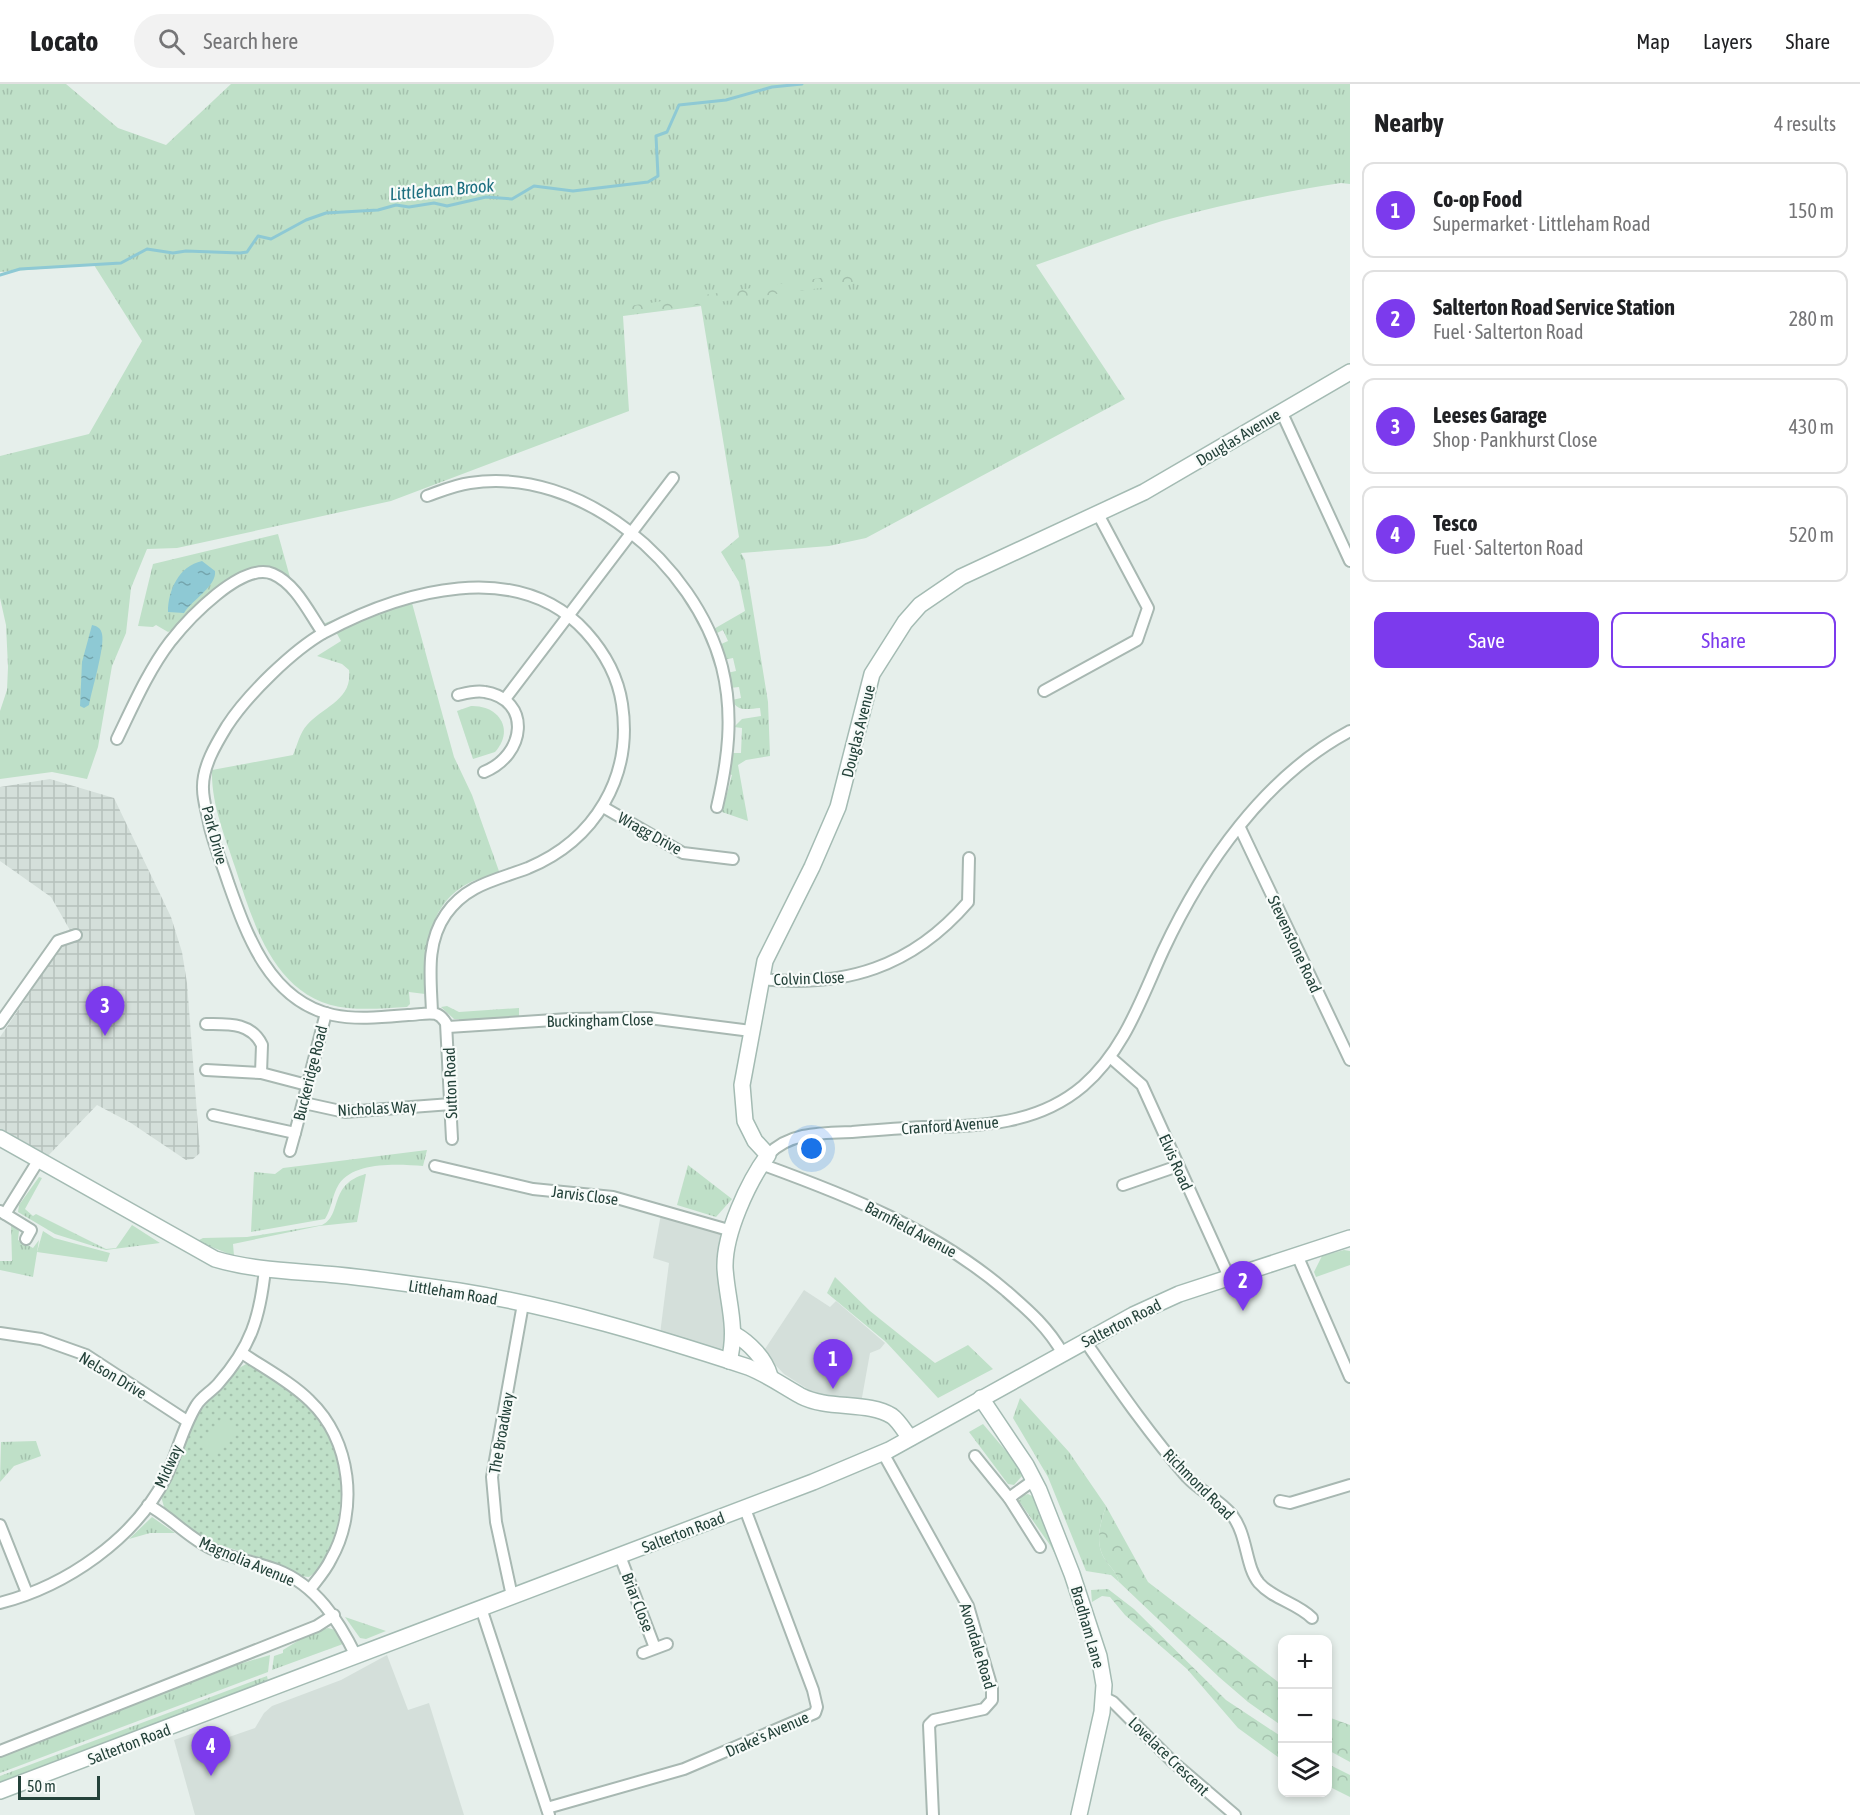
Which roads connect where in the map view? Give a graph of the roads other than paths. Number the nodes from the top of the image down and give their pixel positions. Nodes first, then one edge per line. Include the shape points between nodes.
1 (1350, 372) edge
2 (1281, 411) junction
3 (673, 478) dead end
4 (427, 496) dead end
5 (1098, 514) junction
6 (632, 532) junction
7 (1350, 561) edge
8 (569, 615) junction
9 (323, 633) junction
10 (1044, 691) dead end
11 (458, 695) dead end
12 (505, 699) junction
13 (1350, 731) edge
14 (117, 739) dead end
15 (484, 772) dead end
16 (603, 807) junction
17 (717, 807) dead end
18 (1240, 828) junction
19 (969, 858) dead end
20 (733, 859) dead end
21 (76, 935) dead end
22 (761, 979) junction
23 (326, 1013) junction
24 (432, 1013) junction
25 (0, 1023) edge
26 (206, 1024) dead end
27 (448, 1027) junction
28 (751, 1031) junction
29 (1110, 1057) junction
30 (1350, 1060) edge
31 (206, 1070) dead end
32 (261, 1073) junction
33 (307, 1085) junction
34 (304, 1103) junction
35 (451, 1104) junction
36 (213, 1115) dead end
37 (295, 1133) junction
38 (0, 1138) edge
39 (452, 1139) dead end
40 (290, 1151) dead end
41 (765, 1160) junction
42 (38, 1161) junction
43 (435, 1166) dead end
44 (1178, 1166) junction
45 (1124, 1185) dead end
46 (2, 1213) edge
47 (732, 1231) junction
48 (1350, 1238) edge
49 (26, 1239) dead end
50 (1297, 1254) junction
51 (265, 1269) junction
52 (1229, 1277) junction
53 (523, 1304) junction
54 (0, 1333) edge
55 (734, 1334) junction
56 (1085, 1341) junction
57 (242, 1353) junction
58 (1063, 1354) junction
59 (729, 1361) junction
60 (1347, 1362) edge
61 (770, 1376) junction
62 (1350, 1377) edge
63 (981, 1398) junction
64 (187, 1421) junction
65 (910, 1438) junction
66 (883, 1453) junction
67 (975, 1456) dead end
68 (1034, 1480) junction
69 (1350, 1485) edge
70 (1009, 1498) junction
71 (1280, 1501) dead end
72 (148, 1505) junction
73 (745, 1509) junction
74 (0, 1525) edge
75 (1040, 1546) dead end
76 (620, 1556) junction
77 (310, 1589) junction
78 (27, 1593) junction
79 (512, 1596) junction
80 (0, 1603) edge
81 (481, 1608) junction
82 (334, 1615) junction
83 (1312, 1618) dead end
84 (667, 1644) dead end
85 (655, 1648) junction
86 (643, 1653) dead end
87 (357, 1656) junction
88 (1103, 1697) junction
89 (0, 1750) edge
90 (0, 1791) edge
91 (548, 1811) edge
92 (933, 1815) edge
93 (1079, 1815) edge
94 (1235, 1815) edge

1 - 2 street, Douglas Avenue
2 - 5 street, Douglas Avenue via 1201,460
2 - 7 street
3 - 6 street
4 - 6 street via 472,483 522,484 566,496
5 - 10 street via 1148,608 1137,640
5 - 22 street, Douglas Avenue via 961,577 920,605 905,622 872,674 838,807 772,944
6 - 8 street
6 - 17 street via 665,563 688,594 705,622 722,666 730,716
8 - 9 street, Park Drive via 536,597 485,586 415,597
8 - 12 street
8 - 16 street, Park Drive via 602,652 620,693 623,753
9 - 14 street via 288,582 261,572 235,580 171,641 139,691
9 - 23 street, Park Drive via 269,676 239,709 215,746 202,788 211,831 258,956 285,989
11 - 12 street via 486,692
12 - 15 street via 517,720 516,743 501,763
13 - 18 street, Cranford Avenue via 1308,756 1280,779
16 - 20 street, Wragg Drive via 683,854
16 - 24 street, Park Drive via 584,832 563,849 542,862 475,886 446,914 430,952
18 - 29 street, Cranford Avenue via 1178,921 1131,1023
18 - 30 street, Stevenstone Road
19 - 22 street, Colvin Close via 968,902 922,945 883,967 853,976 800,981
21 - 25 street via 58,941
22 - 28 street, Douglas Avenue
23 - 24 street, Park Drive via 348,1017
23 - 33 street, Buckeridge Road
24 - 27 street via 442,1017
26 - 32 street via 241,1025 254,1035 262,1045
27 - 28 street, Buckingham Close via 649,1018
27 - 35 street, Sutton Road
28 - 41 street, Douglas Avenue via 742,1085 743,1105 745,1121
29 - 41 street, Cranford Avenue via 1082,1086 1036,1114 968,1127 801,1136 777,1146
29 - 44 street, Elvis Road via 1142,1085
31 - 32 street
32 - 33 street
33 - 34 street, Buckeridge Road
34 - 35 street, Nicholas Way via 345,1112
34 - 37 street, Buckeridge Road
35 - 39 street, Sutton Road
36 - 37 street, Buckeridge Road
37 - 40 street, Buckeridge Road
38 - 42 street, Littleham Road
41 - 47 street via 756,1171
41 - 58 street, Barnfield Avenue via 924,1232 958,1253 1042,1322
42 - 46 street
42 - 51 street, Littleham Road via 215,1259
43 - 47 street, Jarvis Close via 533,1189 614,1197
44 - 45 street
44 - 52 street, Elvis Road
46 - 49 street via 31,1230
47 - 55 street via 725,1268
48 - 50 street, Salterton Road
50 - 52 street, Salterton Road
50 - 60 street
51 - 53 street, Littleham Road via 398,1283
51 - 57 street, Midway via 256,1324
52 - 56 street, Salterton Road via 1170,1298
53 - 59 street, Littleham Road via 583,1316
53 - 79 street, The Broadway via 492,1477 499,1542
54 - 64 street, Nelson Drive via 41,1339 86,1355
55 - 59 street
55 - 61 street via 753,1348
56 - 58 street, Salterton Road
56 - 83 street, Richmond Road via 1143,1424 1181,1469 1232,1515 1243,1533 1258,1581
57 - 64 street, Midway via 199,1401
57 - 77 street via 311,1401 329,1424 341,1449 347,1489 343,1528 331,1561
58 - 63 street, Salterton Road
59 - 61 street, Littleham Road
60 - 62 street
61 - 65 street, Littleham Road via 802,1396 894,1417
63 - 65 street, Salterton Road
63 - 68 street, Bradham Lane
64 - 72 street, Midway via 165,1478
65 - 66 street, Salterton Road
66 - 73 street, Salterton Road
66 - 92 street, Avondale Road via 968,1606 992,1689 992,1700 984,1709 934,1720 929,1725
67 - 70 street
68 - 70 street
68 - 88 street, Bradham Lane via 1089,1622 1099,1656
69 - 71 street via 1290,1503
70 - 75 street
72 - 77 street, Magnolia Avenue via 200,1543 280,1571
72 - 78 street, Midway via 110,1546 60,1579
73 - 76 street, Salterton Road
73 - 91 street, Drake's Avenue via 813,1690 815,1713 684,1769
74 - 78 street
76 - 79 street, Salterton Road
76 - 85 street, Briar Close
77 - 82 street, Magnolia Avenue
78 - 80 street, Midway
79 - 81 street, Salterton Road
81 - 87 street, Salterton Road
81 - 91 street, Drake's Avenue
82 - 87 street, Magnolia Avenue
82 - 89 street via 269,1646
84 - 85 street, Briar Close
85 - 86 street, Briar Close
87 - 90 street, Salterton Road
88 - 93 street, Bradham Lane
88 - 94 street, Lovelace Crescent

